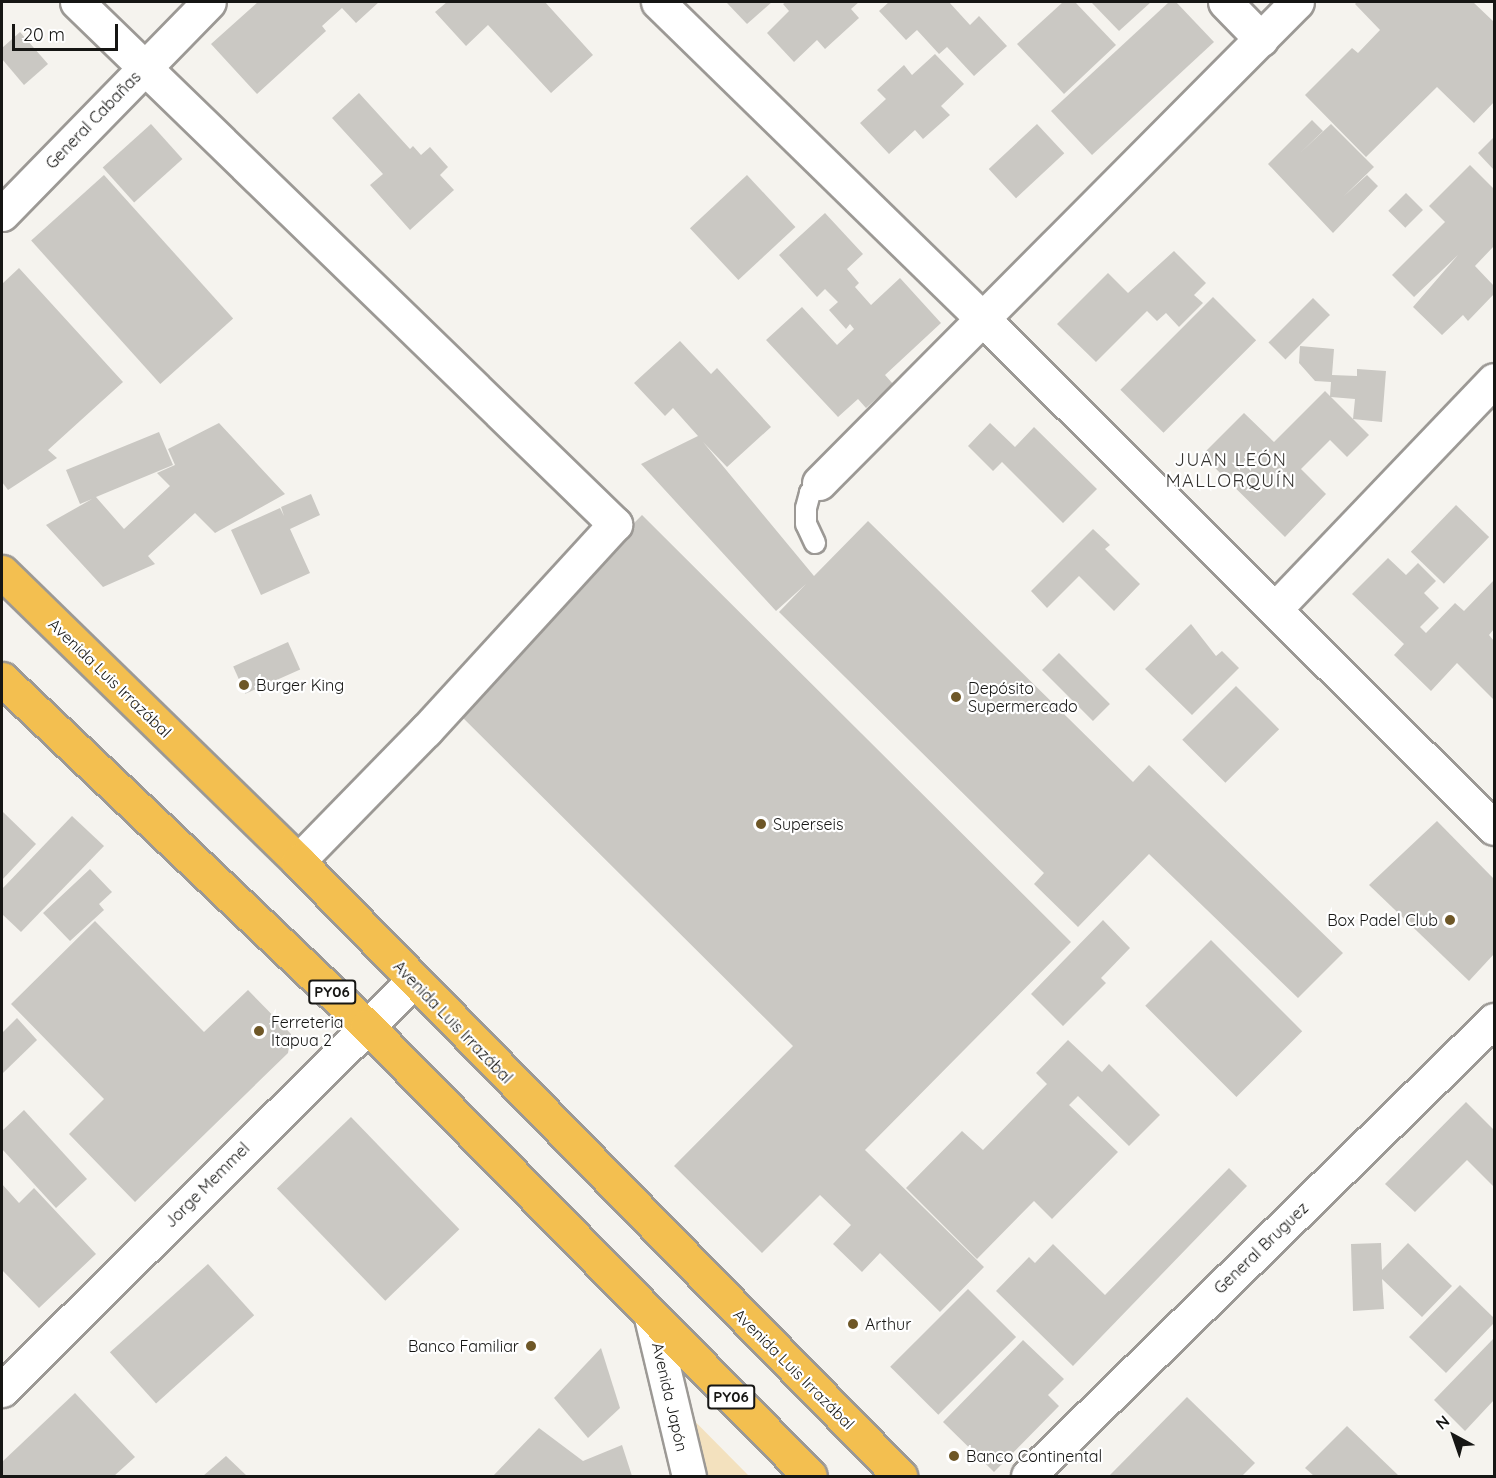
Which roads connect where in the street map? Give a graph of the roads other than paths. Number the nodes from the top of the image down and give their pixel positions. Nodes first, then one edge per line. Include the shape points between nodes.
1 (77, 2) edge
2 (209, 2) edge
3 (658, 2) edge
4 (1225, 2) edge
5 (1298, 2) edge
6 (1261, 39) junction
7 (144, 68) junction
8 (2, 214) edge
9 (984, 319) junction
10 (1494, 380) edge
11 (819, 483) joint
12 (815, 543) dead end
13 (2, 572) edge
14 (1276, 608) junction
15 (2, 678) edge
16 (1494, 828) edge
17 (298, 861) junction
18 (413, 981) junction
19 (1494, 1020) edge
20 (367, 1026) junction
21 (651, 1317) junction
22 (2, 1390) edge
23 (689, 1476) edge
24 (810, 1476) edge
25 (900, 1476) edge
26 (1028, 1476) edge

1 - 7 street
2 - 7 street, General Cabañas
3 - 9 street
4 - 6 street
5 - 6 street
6 - 9 street
7 - 8 street, General Cabañas
7 - 17 street via 615,524 426,730
9 - 11 street
9 - 14 street
10 - 14 street
11 - 12 lane via 810,493 806,508 806,524
13 - 17 highway, Avenida Luis Irrazábal
14 - 16 street
15 - 20 highway, PY06
17 - 18 highway, Avenida Luis Irrazábal
18 - 20 street, Jorge Memmel
18 - 25 highway, Avenida Luis Irrazábal
19 - 26 street, General Bruguez
20 - 21 highway, PY06
20 - 22 street, Jorge Memmel
21 - 23 street, Avenida Japón
21 - 24 highway, PY06

